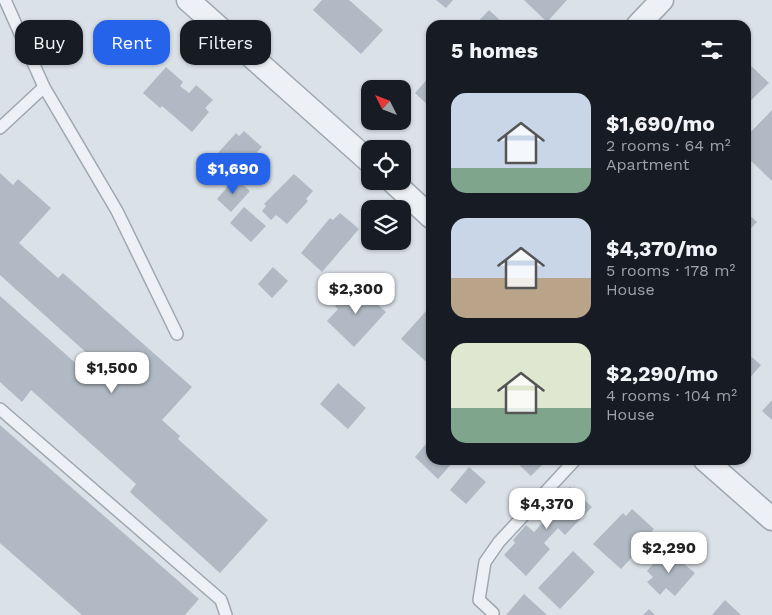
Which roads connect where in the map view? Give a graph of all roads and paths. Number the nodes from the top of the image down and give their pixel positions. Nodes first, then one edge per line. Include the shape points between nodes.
1 (5, 0) edge
2 (188, 0) edge
3 (662, 0) edge
4 (643, 20) edge
5 (44, 86) junction
6 (0, 128) edge
7 (361, 154) edge
8 (402, 190) edge
9 (426, 212) edge
10 (177, 334) dead end
11 (0, 409) edge
12 (570, 465) edge
13 (711, 465) edge
14 (772, 520) edge
15 (493, 612) dead end
16 (226, 615) edge

1 - 5 lane
2 - 7 street
3 - 4 street
5 - 6 lane
5 - 10 lane via 117,210
8 - 9 street
11 - 16 lane via 221,600
12 - 15 lane via 499,542 485,562 479,600
13 - 14 street

